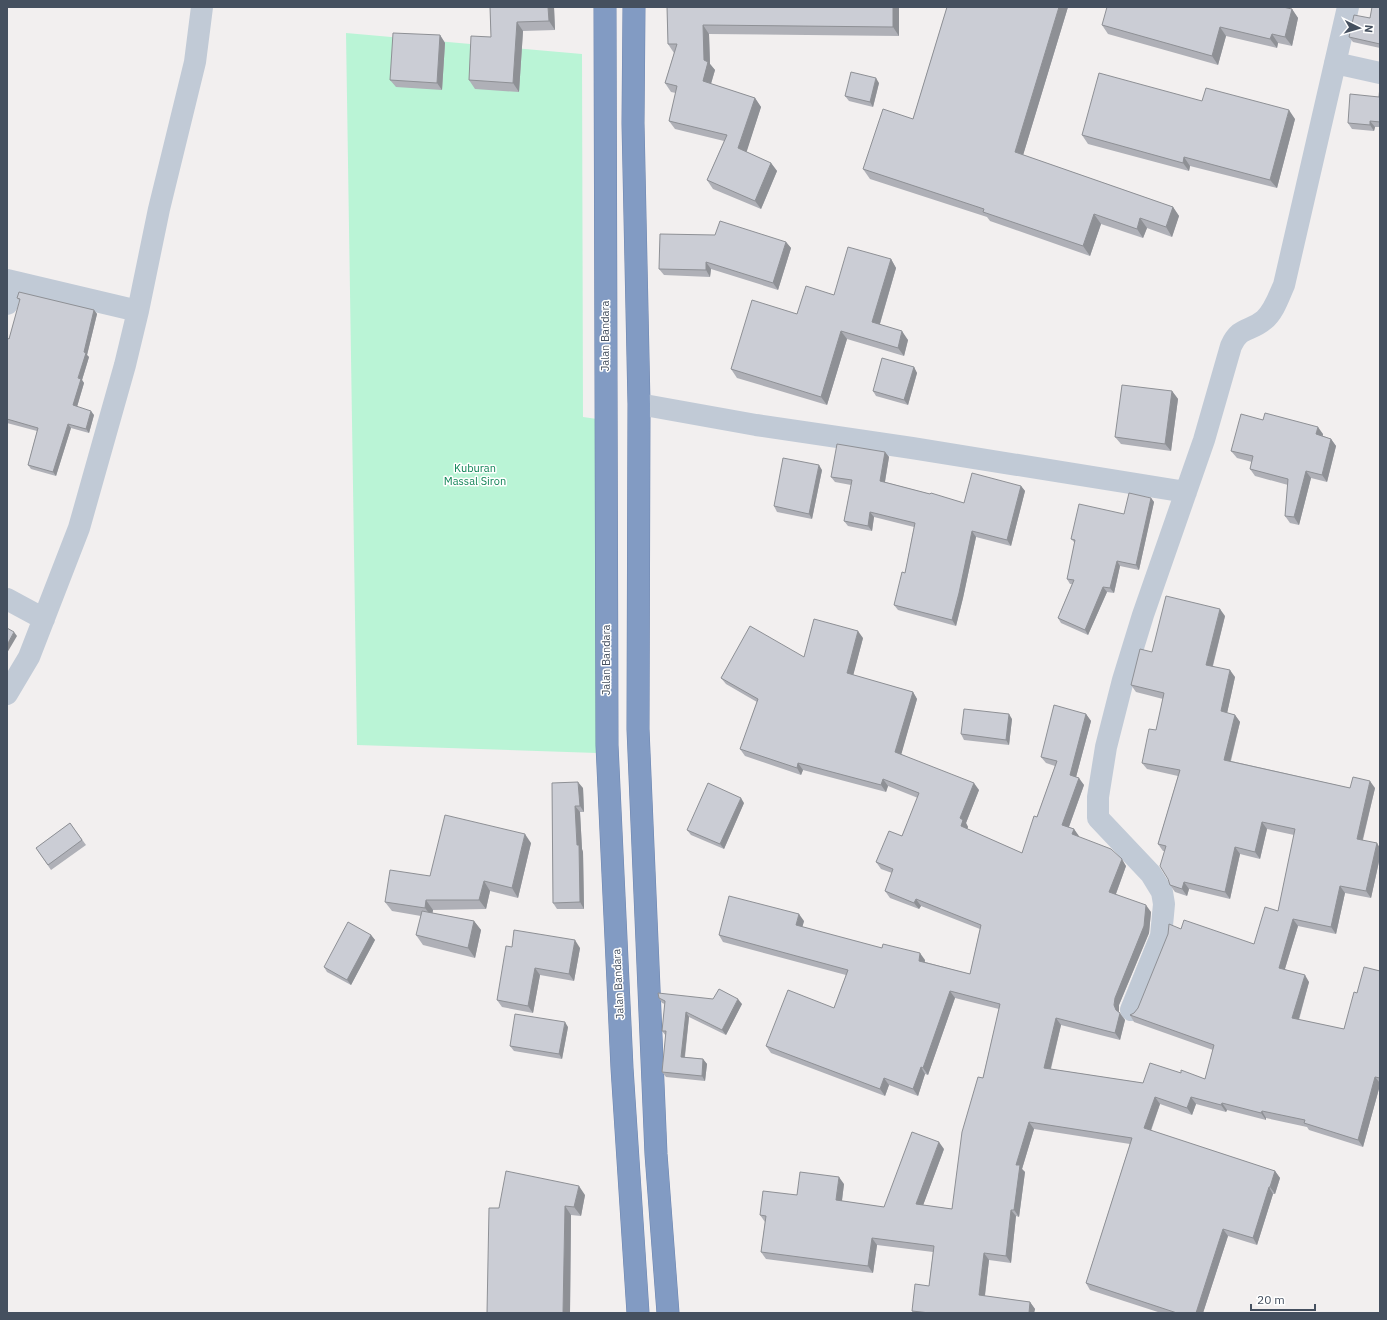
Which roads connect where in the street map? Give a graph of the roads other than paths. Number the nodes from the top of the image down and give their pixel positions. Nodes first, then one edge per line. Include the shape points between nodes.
1 (202, 7) edge
2 (605, 7) edge
3 (634, 7) edge
4 (1348, 7) edge
5 (1335, 62) junction
6 (1380, 73) edge
7 (10, 281) edge
8 (7, 304) edge
9 (138, 311) junction
10 (640, 404) junction
11 (1186, 492) junction
12 (7, 599) edge
13 (44, 619) junction
14 (7, 694) edge
15 (1131, 1010) dead end
16 (638, 1313) edge
17 (668, 1313) edge

1 - 9 street via 195,62 158,209
2 - 16 highway, Jalan Bandara via 607,745 622,1068
3 - 10 highway via 633,131
4 - 5 street
5 - 6 street
5 - 11 street via 1284,285 1269,316 1235,337
7 - 8 street
7 - 9 street
9 - 13 street via 79,528
10 - 11 street via 756,425
10 - 17 highway via 638,729 656,1154
11 - 15 street via 1123,680 1106,747 1098,797 1098,818 1151,874 1162,892 1164,904 1161,936
12 - 13 street
13 - 14 street via 28,657

